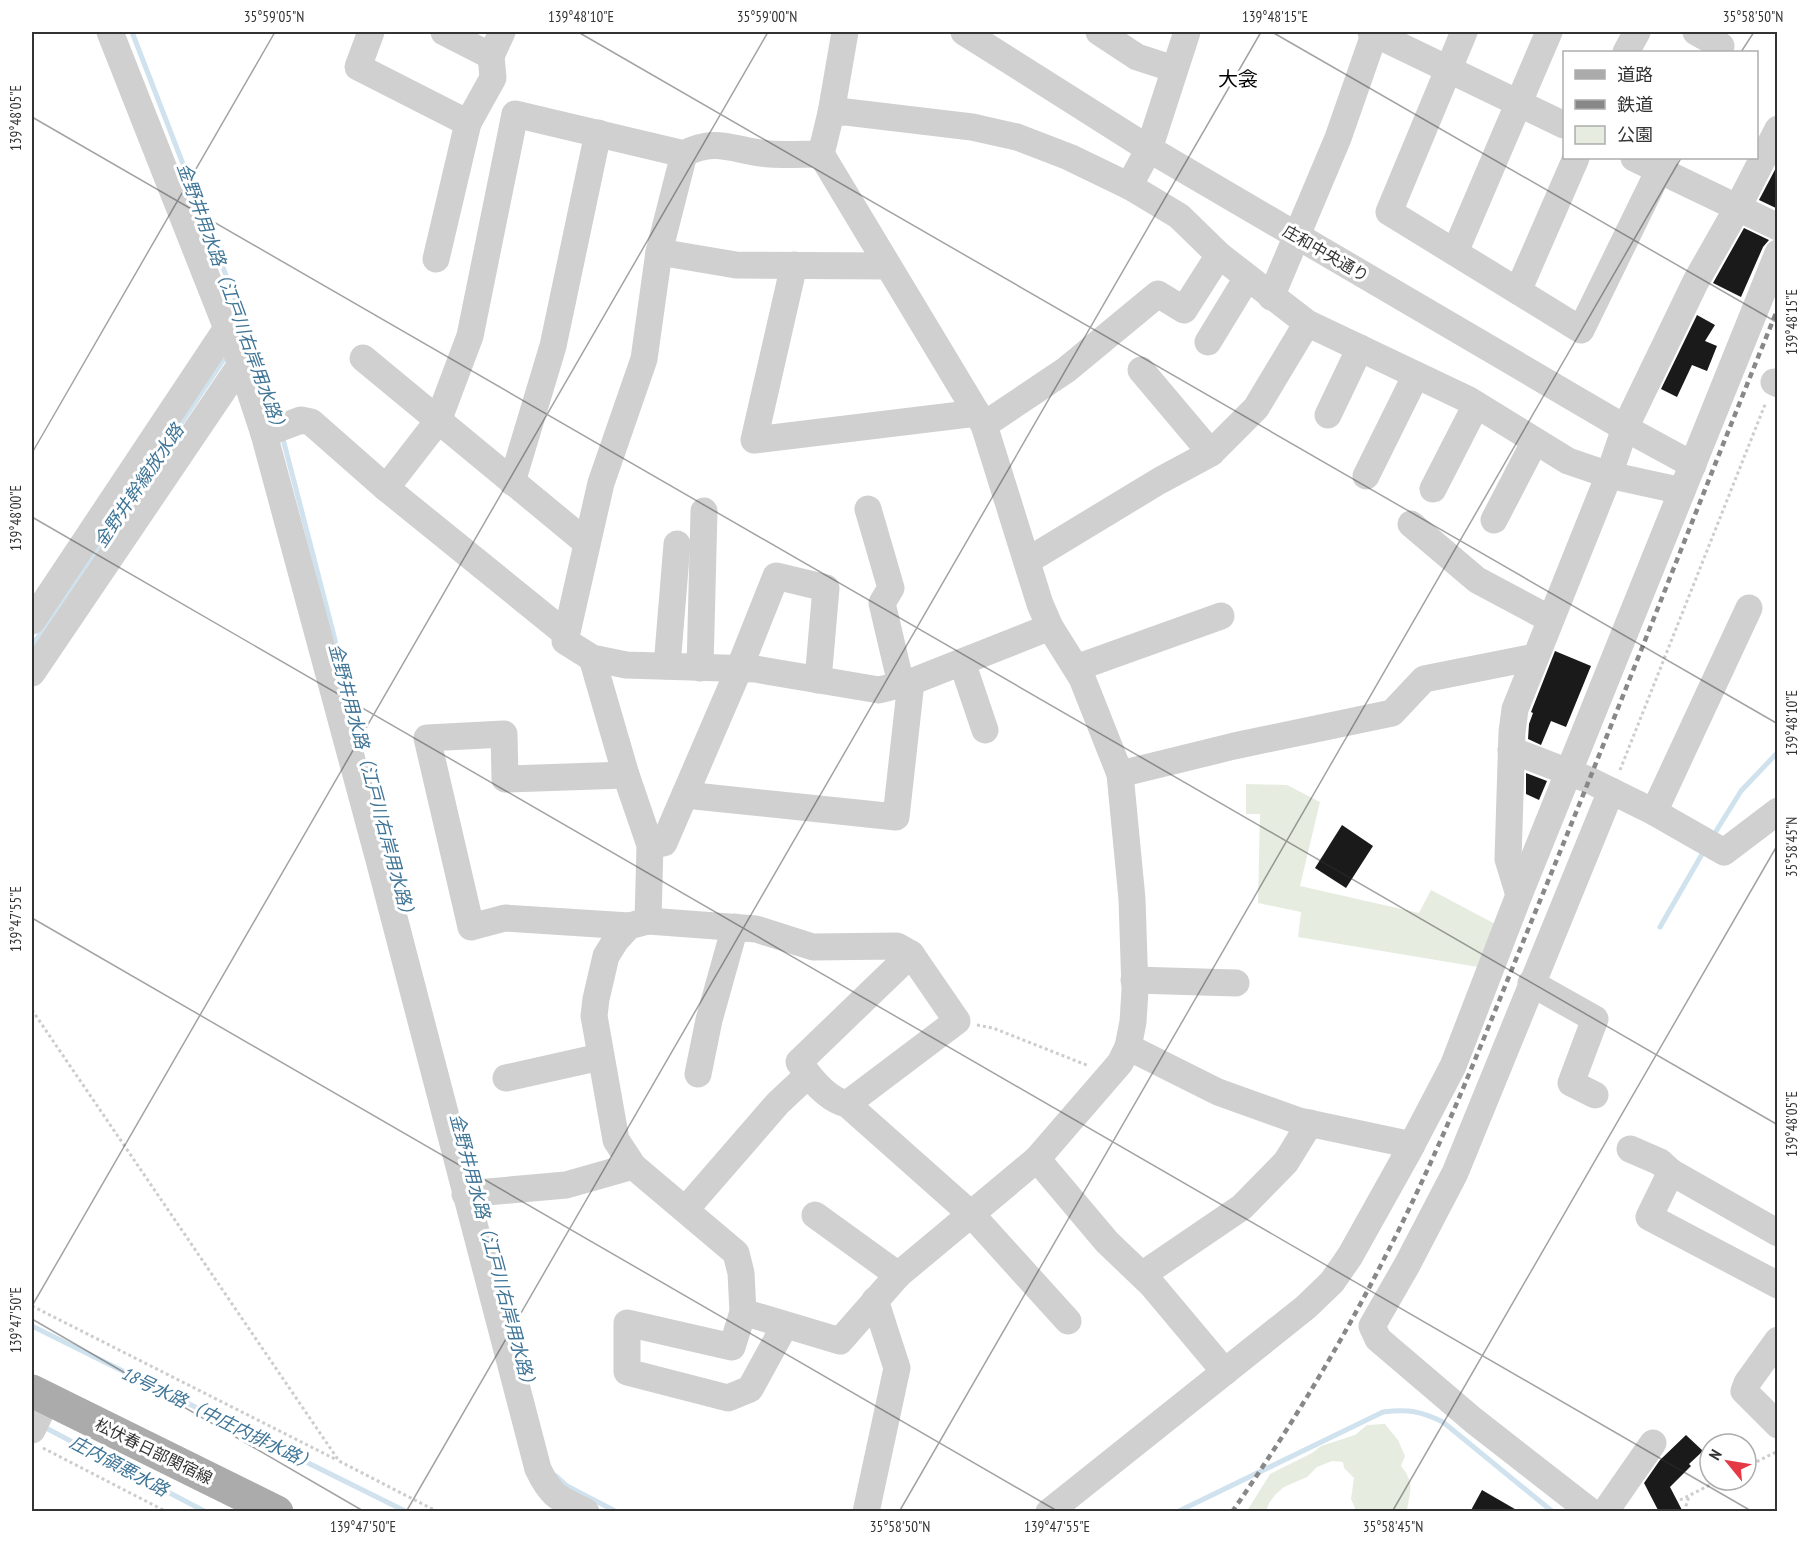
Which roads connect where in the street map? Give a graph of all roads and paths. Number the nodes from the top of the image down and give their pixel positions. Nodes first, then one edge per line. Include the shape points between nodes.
1 (110, 32) edge
2 (371, 32) edge
3 (444, 32) edge
4 (502, 32) edge
5 (845, 32) edge
6 (964, 32) edge
7 (1099, 32) edge
8 (1187, 32) edge
9 (1374, 32) edge
10 (1464, 32) edge
11 (1549, 32) edge
12 (1637, 32) edge
13 (1696, 32) edge
14 (1627, 51) edge
15 (1718, 51) edge
16 (491, 56) junction
17 (1173, 69) junction
18 (1448, 70) junction
19 (1519, 103) junction
20 (831, 113) junction
21 (468, 123) junction
22 (1563, 125) edge
23 (1778, 129) edge
24 (598, 134) junction
25 (1149, 149) junction
26 (684, 154) junction
27 (821, 154) junction
28 (1576, 159) edge
29 (1640, 159) edge
30 (1662, 163) edge
31 (1129, 186) junction
32 (1738, 207) junction
33 (1778, 227) edge
34 (1296, 235) junction
35 (659, 252) junction
36 (1455, 252) junction
37 (1778, 253) edge
38 (1218, 255) junction
39 (436, 259) dead end
40 (794, 265) junction
41 (887, 266) junction
42 (1247, 278) junction
43 (1518, 291) junction
44 (1271, 297) junction
45 (1307, 323) junction
46 (227, 328) junction
47 (1208, 342) dead end
48 (1360, 348) junction
49 (363, 358) dead end
50 (241, 364) junction
51 (1141, 370) dead end
52 (1416, 375) junction
53 (1776, 382) edge
54 (1476, 405) junction
55 (1328, 415) dead end
56 (980, 419) junction
57 (438, 421) junction
58 (1625, 428) junction
59 (264, 434) junction
60 (1535, 441) junction
61 (1210, 453) junction
62 (1693, 465) junction
63 (1609, 475) junction
64 (1366, 476) dead end
65 (512, 482) junction
66 (386, 488) junction
67 (1433, 489) dead end
68 (1682, 491) junction
69 (868, 509) dead end
70 (704, 511) dead end
71 (1494, 520) dead end
72 (1411, 524) dead end
73 (586, 543) junction
74 (677, 544) dead end
75 (1027, 561) junction
76 (1749, 608) dead end
77 (1221, 616) dead end
78 (1550, 619) junction
79 (32, 621) edge
80 (1050, 627) junction
81 (565, 633) junction
82 (1535, 657) junction
83 (592, 658) junction
84 (962, 662) junction
85 (667, 666) junction
86 (700, 668) junction
87 (1076, 668) junction
88 (740, 669) junction
89 (32, 674) edge
90 (818, 680) junction
91 (906, 683) junction
92 (985, 730) dead end
93 (1511, 750) junction
94 (1569, 772) junction
95 (1120, 774) junction
96 (626, 775) junction
97 (1611, 791) junction
98 (685, 795) junction
99 (1778, 811) edge
100 (1653, 812) junction
101 (650, 845) junction
102 (1519, 895) junction
103 (638, 924) junction
104 (735, 927) junction
105 (911, 954) junction
106 (1134, 980) junction
107 (1236, 983) dead end
108 (1531, 983) junction
109 (32, 1010) edge
110 (957, 1021) junction
111 (1128, 1047) junction
112 (600, 1057) junction
113 (698, 1074) dead end
114 (808, 1075) junction
115 (1110, 1075) junction
116 (506, 1078) dead end
117 (1595, 1095) dead end
118 (847, 1104) junction
119 (1310, 1124) junction
120 (1412, 1145) junction
121 (1630, 1149) dead end
122 (1037, 1159) junction
123 (633, 1166) junction
124 (1671, 1172) junction
125 (465, 1194) junction
126 (686, 1209) junction
127 (815, 1215) dead end
128 (972, 1215) junction
129 (1778, 1233) edge
130 (898, 1275) junction
131 (1142, 1275) junction
132 (1778, 1285) edge
133 (875, 1300) junction
134 (32, 1306) edge
135 (743, 1312) junction
136 (1068, 1321) dead end
137 (785, 1325) junction
138 (1778, 1340) edge
139 (1225, 1372) junction
140 (39, 1395) edge
141 (1770, 1431) edge
142 (37, 1439) edge
143 (1653, 1443) dead end
144 (1758, 1449) edge
145 (339, 1461) junction
146 (1698, 1491) edge
147 (1689, 1496) junction
148 (1680, 1500) dead end
149 (560, 1505) edge
150 (168, 1512) edge
151 (277, 1512) edge
152 (438, 1512) edge
153 (586, 1512) edge
154 (866, 1512) edge
155 (1049, 1512) edge
156 (1591, 1512) edge
157 (1605, 1512) edge
158 (1684, 1512) edge

1 - 46 street
2 - 21 street via 358,67
3 - 16 street
4 - 16 street
5 - 20 street
6 - 25 street, 庄和中央通り
7 - 17 street via 1137,57
8 - 17 street
9 - 18 street
9 - 34 street via 1338,138
10 - 18 street
11 - 19 street
12 - 14 street
13 - 15 street via 1720,46
16 - 21 street via 493,78
17 - 25 street
18 - 19 street
18 - 36 street via 1389,212
19 - 22 street
19 - 36 street
20 - 27 street
20 - 31 street via 960,126 1017,137
21 - 39 street
23 - 32 street
24 - 26 street
24 - 57 street via 515,114 470,336
24 - 65 street via 553,346
25 - 31 street
25 - 34 street, 庄和中央通り
26 - 27 street via 709,144 769,154
26 - 35 street
27 - 41 street
28 - 43 street
29 - 30 street
30 - 32 street
30 - 43 street via 1581,330
31 - 38 street via 1179,216
32 - 33 street
32 - 58 street via 1696,281
34 - 44 street
34 - 58 street, 庄和中央通り
35 - 40 street via 736,265
35 - 73 street via 644,359 601,483
36 - 43 street
37 - 62 street
38 - 42 street
38 - 56 street via 1184,310 1158,294 1066,370
40 - 41 street
40 - 56 street via 754,440
41 - 56 street
42 - 44 street
42 - 47 street
44 - 45 street
45 - 48 street
45 - 61 street via 1256,408
46 - 50 street
46 - 79 street
48 - 52 street
48 - 55 street
49 - 57 street
50 - 59 street
50 - 89 street
51 - 61 street
52 - 54 street
52 - 64 street
53 - 97 path
54 - 60 street
54 - 67 street
56 - 75 street
57 - 65 street
57 - 66 street
58 - 62 street, 庄和中央通り
58 - 63 street
59 - 66 street via 300,420 311,422
59 - 125 street
60 - 63 street via 1568,461
60 - 71 street
61 - 75 street
62 - 68 street
63 - 68 street
63 - 78 street
65 - 73 street
66 - 81 street
68 - 94 street
69 - 91 street via 891,588 882,603
70 - 86 street
72 - 78 street via 1477,580
73 - 81 street
74 - 85 street
75 - 80 street
76 - 100 street
77 - 87 street
78 - 82 street
80 - 84 street
80 - 87 street
81 - 83 street via 565,641
82 - 93 street via 1515,709
82 - 95 street via 1424,679 1392,713
83 - 85 street via 626,665
83 - 96 street
84 - 91 street
84 - 92 street
85 - 86 street
86 - 88 street
87 - 95 street via 1098,713
88 - 90 street
88 - 90 street via 776,576 826,588
88 - 98 street
90 - 91 street via 879,690
91 - 98 street via 896,817
93 - 94 street
93 - 102 street via 1508,859
94 - 97 street
94 - 102 street
95 - 106 street via 1132,899
96 - 101 street
96 - 103 street via 505,779 504,734 427,738 471,927 505,918
97 - 100 street
97 - 108 street
98 - 101 street via 664,843
99 - 100 street via 1724,852
101 - 103 street
102 - 120 street via 1452,1066
103 - 104 street
103 - 112 street via 616,940 606,956 594,1016
104 - 105 street via 756,929 813,947 897,946
104 - 113 street
105 - 110 street
105 - 114 street via 799,1062
106 - 107 street
106 - 111 street
108 - 117 street via 1595,1019 1571,1083
108 - 156 street via 1455,1173 1372,1326 1378,1339 1473,1420
109 - 145 path
110 - 115 path via 993,1028
110 - 118 street
111 - 115 street
111 - 119 street via 1218,1092
112 - 116 street
112 - 123 street via 616,1140
114 - 118 street via 839,1102
114 - 126 street via 778,1103
115 - 122 street
118 - 128 street
119 - 120 street
119 - 131 street via 1286,1162 1242,1207
120 - 139 street via 1332,1282
121 - 124 street via 1660,1162
122 - 128 street
122 - 131 street via 1107,1242
123 - 125 street via 566,1185
123 - 126 street
124 - 129 street
124 - 132 street via 1649,1217
125 - 149 street via 538,1469
126 - 135 street via 736,1253
127 - 130 street
128 - 130 street
128 - 136 street
130 - 133 street
131 - 139 street
133 - 137 street via 840,1341
133 - 154 street via 897,1368
134 - 145 path
135 - 137 street
135 - 137 street via 732,1347 627,1323 627,1372 728,1398 750,1389
138 - 141 street via 1744,1391
139 - 155 street
140 - 142 street
140 - 151 main road, 松伏春日部関宿線
141 - 144 path
142 - 150 path
143 - 157 street
145 - 152 path
146 - 147 path
147 - 148 path
147 - 158 path
149 - 153 street

